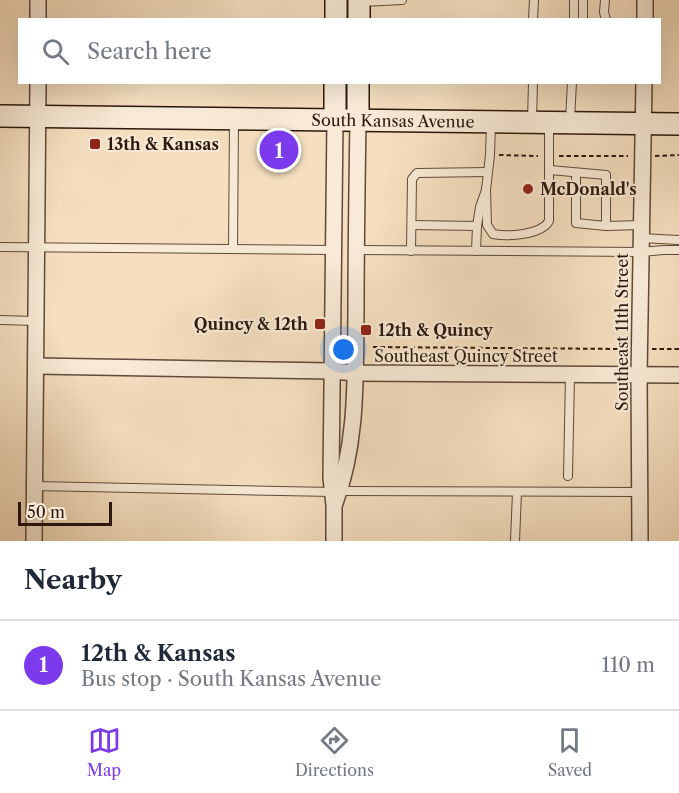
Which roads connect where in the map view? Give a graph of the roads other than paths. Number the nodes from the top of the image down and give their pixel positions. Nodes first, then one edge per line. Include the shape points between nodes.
1 (38, 0) edge
2 (336, 0) edge
3 (402, 0) edge
4 (534, 0) edge
5 (574, 0) edge
6 (583, 0) edge
7 (605, 0) edge
8 (645, 0) edge
9 (359, 7) edge
10 (38, 18) edge
11 (336, 18) edge
12 (533, 18) edge
13 (574, 18) edge
14 (583, 18) edge
15 (606, 18) edge
16 (645, 18) edge
17 (38, 84) edge
18 (335, 84) edge
19 (358, 84) edge
20 (534, 84) edge
21 (571, 84) edge
22 (644, 84) edge
23 (0, 116) edge
24 (38, 117) junction
25 (234, 119) junction
26 (335, 120) junction
27 (358, 120) junction
28 (491, 122) junction
29 (550, 123) junction
30 (643, 124) junction
31 (679, 124) edge
32 (550, 170) junction
33 (488, 172) junction
34 (576, 173) junction
35 (486, 189) junction
36 (412, 225) junction
37 (477, 226) junction
38 (606, 226) junction
39 (641, 239) junction
40 (679, 240) edge
41 (0, 247) edge
42 (37, 248) junction
43 (233, 249) junction
44 (334, 250) junction
45 (356, 250) junction
46 (679, 250) edge
47 (411, 251) junction
48 (476, 251) junction
49 (0, 320) edge
50 (36, 321) junction
51 (36, 366) junction
52 (332, 371) junction
53 (355, 374) junction
54 (570, 375) junction
55 (639, 375) junction
56 (679, 375) edge
57 (568, 476) dead end
58 (35, 486) junction
59 (517, 492) junction
60 (640, 492) junction
61 (336, 496) junction
62 (34, 541) edge
63 (334, 541) edge
64 (515, 541) edge
65 (640, 541) edge

1 - 10 street
2 - 11 main road
3 - 9 lane
4 - 12 lane
5 - 13 lane
6 - 14 lane
7 - 15 lane
8 - 16 street
17 - 24 street
18 - 26 main road
19 - 27 main road
20 - 29 lane
21 - 29 lane
22 - 30 street, Southeast 11th Street
23 - 24 main road, South Kansas Avenue
24 - 25 main road, South Kansas Avenue
24 - 42 street
25 - 26 main road, South Kansas Avenue
25 - 43 lane
26 - 27 main road, South Kansas Avenue
26 - 44 street
27 - 28 main road, South Kansas Avenue
27 - 45 street
28 - 29 main road, South Kansas Avenue
28 - 33 lane
29 - 30 main road, South Kansas Avenue
29 - 32 lane
30 - 31 main road, South Kansas Avenue
30 - 39 street, Southeast 11th Street
32 - 34 lane
32 - 35 lane via 549,220 539,230 504,237 493,234 487,225
33 - 35 lane
33 - 36 lane via 417,173 412,178
34 - 38 lane via 606,176
34 - 38 lane via 576,223
35 - 37 lane
36 - 37 lane
36 - 47 lane
37 - 48 lane
38 - 39 lane
39 - 40 lane
39 - 46 lane via 663,249
39 - 48 lane
39 - 55 street, Southeast 11th Street
41 - 42 lane
42 - 43 lane
42 - 50 street
43 - 44 lane
44 - 52 street
45 - 47 lane
45 - 53 street
47 - 48 lane
49 - 50 lane
50 - 51 street
51 - 52 street, Southeast Quincy Street
51 - 58 street
52 - 53 street, Southeast Quincy Street
52 - 61 street via 331,478
53 - 54 street, Southeast Quincy Street
53 - 61 street via 352,436 344,480
54 - 55 street, Southeast Quincy Street
54 - 57 lane
55 - 56 street, Southeast Quincy Street
55 - 60 street, Southeast 11th Street
58 - 61 lane
58 - 62 street
59 - 60 lane
59 - 61 lane
59 - 64 lane
60 - 65 street, Southeast 11th Street
61 - 63 street

